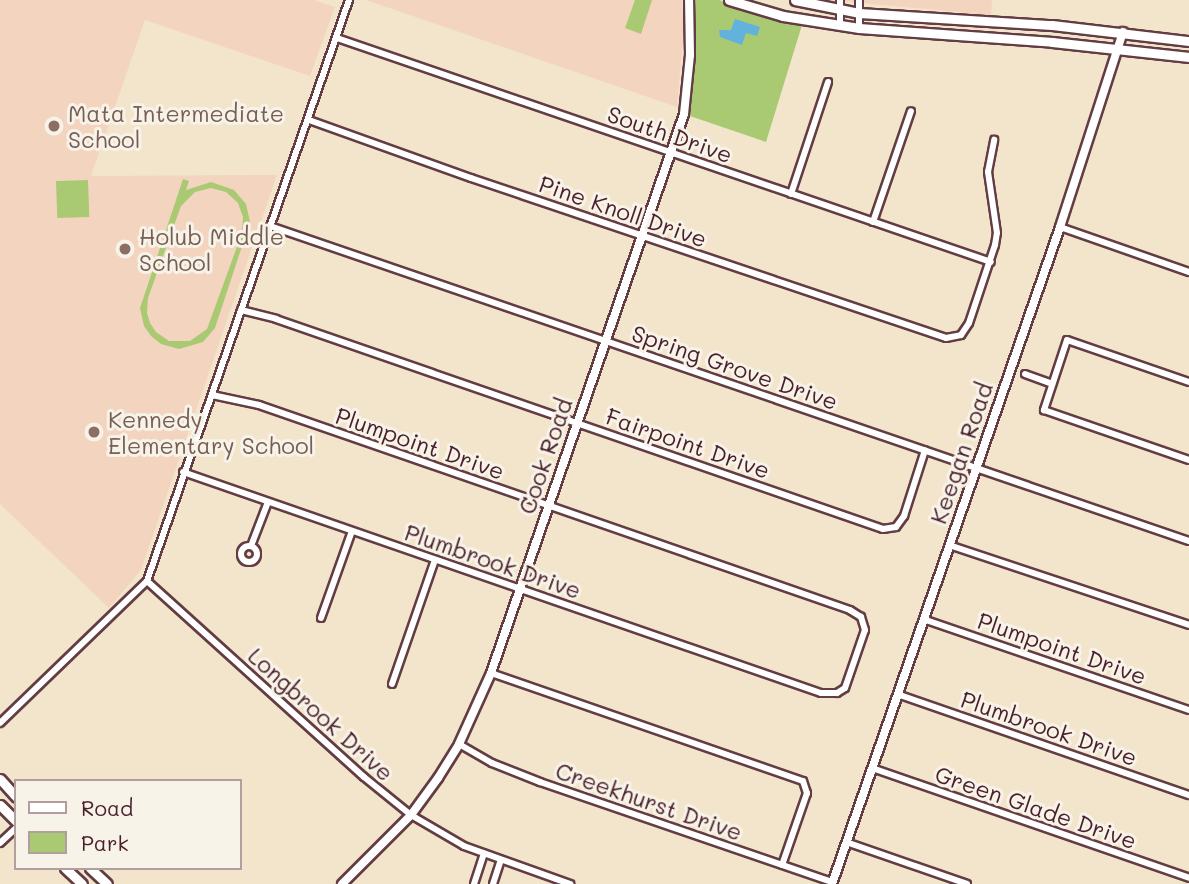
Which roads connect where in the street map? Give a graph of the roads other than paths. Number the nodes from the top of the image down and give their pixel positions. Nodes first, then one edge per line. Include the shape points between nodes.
1 (349, 0) edge
2 (689, 0) edge
3 (729, 0) edge
4 (795, 0) edge
5 (859, 0) edge
6 (840, 5) edge
7 (859, 13) junction
8 (971, 20) junction
9 (1052, 25) junction
10 (840, 26) junction
11 (859, 28) junction
12 (1122, 32) junction
13 (970, 36) junction
14 (337, 38) junction
15 (1189, 41) edge
16 (1052, 42) junction
17 (1120, 49) junction
18 (1189, 57) edge
19 (828, 82) dead end
20 (911, 111) dead end
21 (309, 120) junction
22 (994, 140) dead end
23 (671, 152) junction
24 (791, 194) junction
25 (873, 222) junction
26 (270, 226) junction
27 (1060, 227) junction
28 (643, 237) junction
29 (991, 262) junction
30 (1189, 272) edge
31 (241, 310) junction
32 (604, 341) junction
33 (1025, 374) dead end
34 (1189, 382) edge
35 (1052, 384) junction
36 (212, 395) junction
37 (578, 424) junction
38 (925, 450) junction
39 (1189, 460) edge
40 (976, 469) junction
41 (183, 472) junction
42 (268, 502) junction
43 (547, 506) junction
44 (352, 531) junction
45 (1189, 541) edge
46 (949, 545) junction
47 (251, 547) dead end
48 (435, 560) junction
49 (147, 581) junction
50 (520, 588) junction
51 (814, 598) joint
52 (321, 618) dead end
53 (923, 619) junction
54 (1189, 625) edge
55 (491, 673) junction
56 (392, 684) dead end
57 (897, 694) junction
58 (1189, 710) edge
59 (0, 723) edge
60 (459, 744) junction
61 (872, 768) junction
62 (0, 779) edge
63 (14, 795) edge
64 (1189, 795) edge
65 (0, 805) edge
66 (411, 814) junction
67 (14, 819) edge
68 (14, 830) edge
69 (846, 842) junction
70 (0, 844) edge
71 (484, 854) junction
72 (501, 860) junction
73 (782, 865) junction
74 (67, 870) edge
75 (93, 871) edge
76 (1189, 878) edge
77 (832, 883) edge
78 (84, 884) edge
79 (107, 884) edge
80 (342, 884) edge
81 (474, 884) edge
82 (493, 884) edge
83 (570, 884) edge
84 (967, 884) edge

1 - 14 street
2 - 23 street, Cook Road via 684,114
3 - 10 main road
4 - 6 main road
5 - 7 street
6 - 7 main road
6 - 10 street
7 - 8 main road
7 - 11 street
8 - 9 main road
8 - 13 main road
9 - 12 main road
9 - 16 main road
10 - 11 main road
11 - 13 main road
12 - 15 main road
12 - 17 street, Keegan Road
13 - 16 main road
14 - 21 street
14 - 23 street, South Drive
16 - 17 main road
17 - 18 main road
17 - 27 street, Keegan Road
19 - 24 street
20 - 25 street
21 - 26 street
21 - 28 street, Pine Knoll Drive
22 - 29 street via 988,182 997,233
23 - 24 street, South Drive
23 - 28 street, Cook Road
24 - 25 street, South Drive
25 - 29 street, South Drive
26 - 31 street
26 - 32 street, Spring Grove Drive
27 - 30 street
27 - 40 street, Keegan Road
28 - 29 street, Pine Knoll Drive via 946,338 961,335 969,323
28 - 32 street, Cook Road
31 - 36 street
31 - 37 street, Fairpoint Drive
32 - 37 street, Cook Road
32 - 38 street, Spring Grove Drive
33 - 35 street
34 - 35 street via 1068,340
35 - 39 street via 1044,410
36 - 41 street
36 - 43 street, Plumpoint Drive via 259,405
37 - 38 street, Fairpoint Drive via 883,529 896,527
37 - 43 street, Cook Road
38 - 40 street, Spring Grove Drive
40 - 45 street, Spring Grove Drive
40 - 46 street, Keegan Road
41 - 42 street, Plumbrook Drive
41 - 49 street
42 - 44 street, Plumbrook Drive
42 - 47 street
43 - 50 street, Cook Road
43 - 51 street, Plumpoint Drive
44 - 48 street, Plumbrook Drive
44 - 52 street
46 - 53 street, Keegan Road
46 - 54 street
48 - 50 street, Plumbrook Drive
48 - 56 street
49 - 59 street
49 - 66 street, Longbrook Drive
50 - 51 street, Plumbrook Drive via 821,693 837,693 845,688 865,630 861,617
50 - 55 street, Cook Road
53 - 57 street, Keegan Road
53 - 58 street, Plumpoint Drive
55 - 60 street, Cook Road
55 - 73 street via 803,781 807,793
57 - 61 street, Keegan Road
57 - 64 street, Plumbrook Drive
60 - 66 street, Cook Road
60 - 73 street, Creekhurst Drive via 540,782
61 - 69 street, Keegan Road
61 - 76 street, Green Glade Drive
62 - 63 main road
65 - 67 main road
66 - 71 street, Longbrook Drive
66 - 80 street, Cook Road
68 - 70 street
69 - 77 street, Keegan Road
69 - 84 street
71 - 72 street, Longbrook Drive
71 - 81 street
72 - 82 street
72 - 83 street, Longbrook Drive
73 - 77 street, Creekhurst Drive
74 - 78 main road
75 - 78 street
75 - 79 main road

